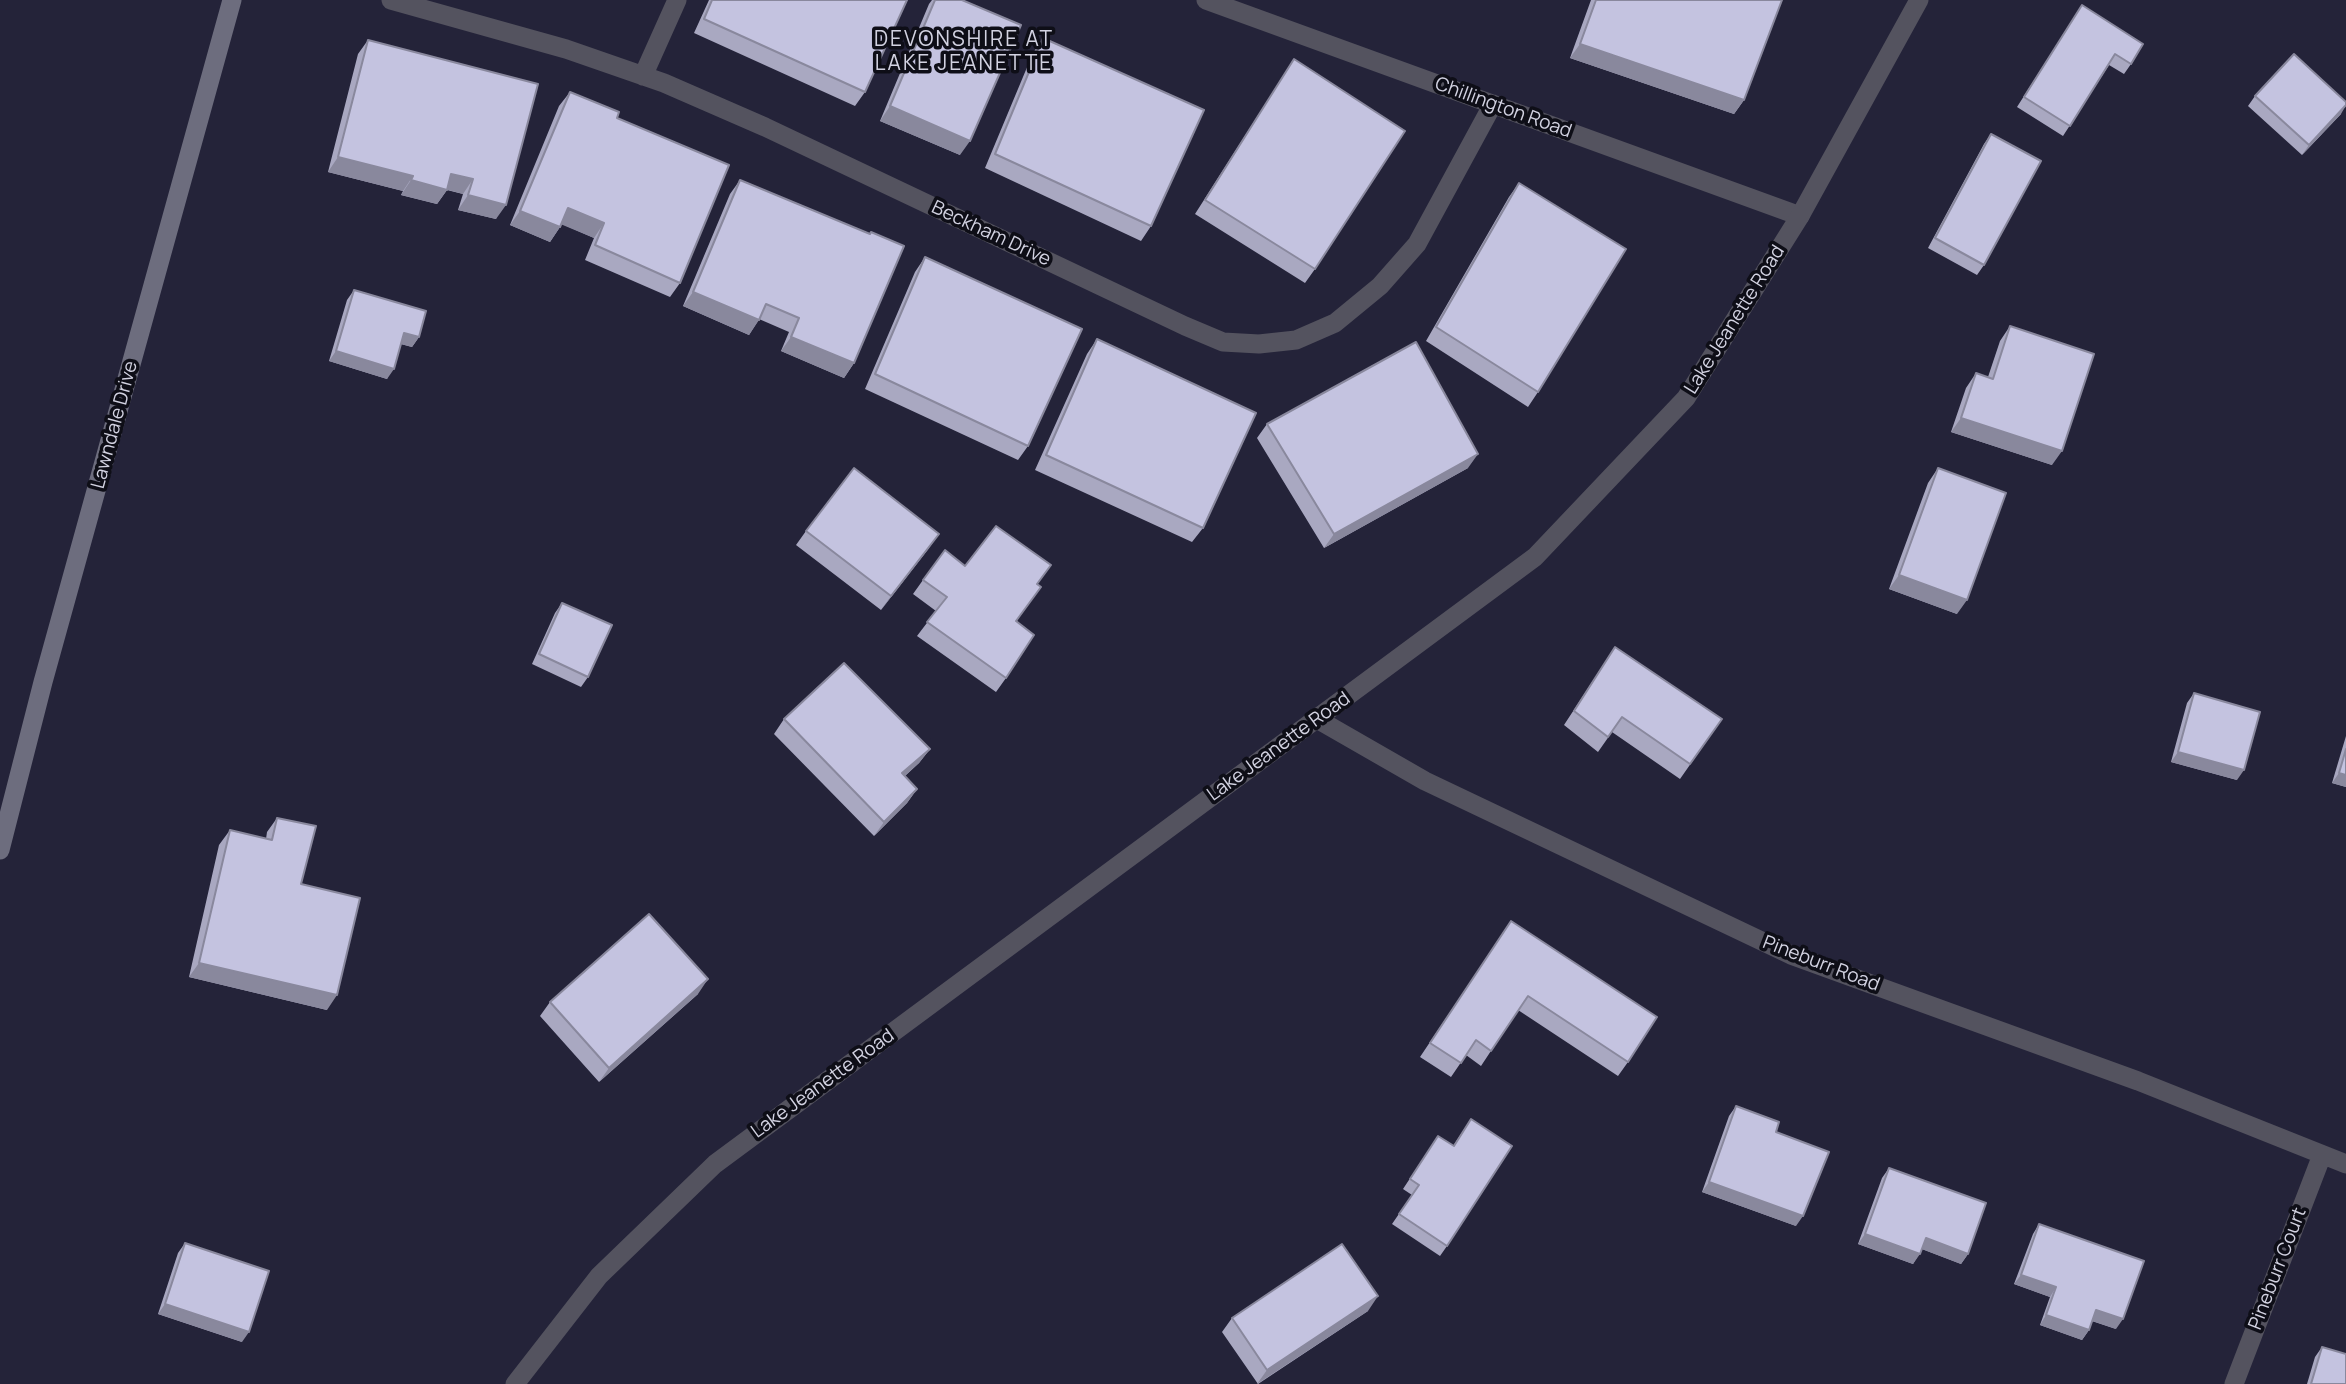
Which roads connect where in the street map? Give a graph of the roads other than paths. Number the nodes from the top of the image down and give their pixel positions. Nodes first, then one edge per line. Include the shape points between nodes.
1 (232, 0) edge
2 (391, 0) edge
3 (677, 0) edge
4 (1206, 0) edge
5 (1919, 0) edge
6 (643, 76) junction
7 (1493, 104) junction
8 (1800, 216) junction
9 (1317, 719) junction
10 (0, 850) edge
11 (2322, 1154) junction
12 (2346, 1164) edge
13 (515, 1384) edge
14 (2234, 1384) edge

1 - 10 main road, Lawndale Drive
2 - 6 street, Beckham Drive via 566,49
3 - 6 street
4 - 7 street, Chillington Road
5 - 8 street, Lake Jeanette Road
6 - 7 street, Beckham Drive via 765,127 1185,326 1223,342 1259,344 1297,340 1335,323 1380,286 1417,244
7 - 8 street, Chillington Road
8 - 9 street, Lake Jeanette Road via 1686,398 1535,557
9 - 11 street, Pineburr Road via 1425,781 1791,955 2138,1081
9 - 13 street, Lake Jeanette Road via 715,1164 599,1276
11 - 12 street, Pineburr Road
11 - 14 street, Pineburr Court

